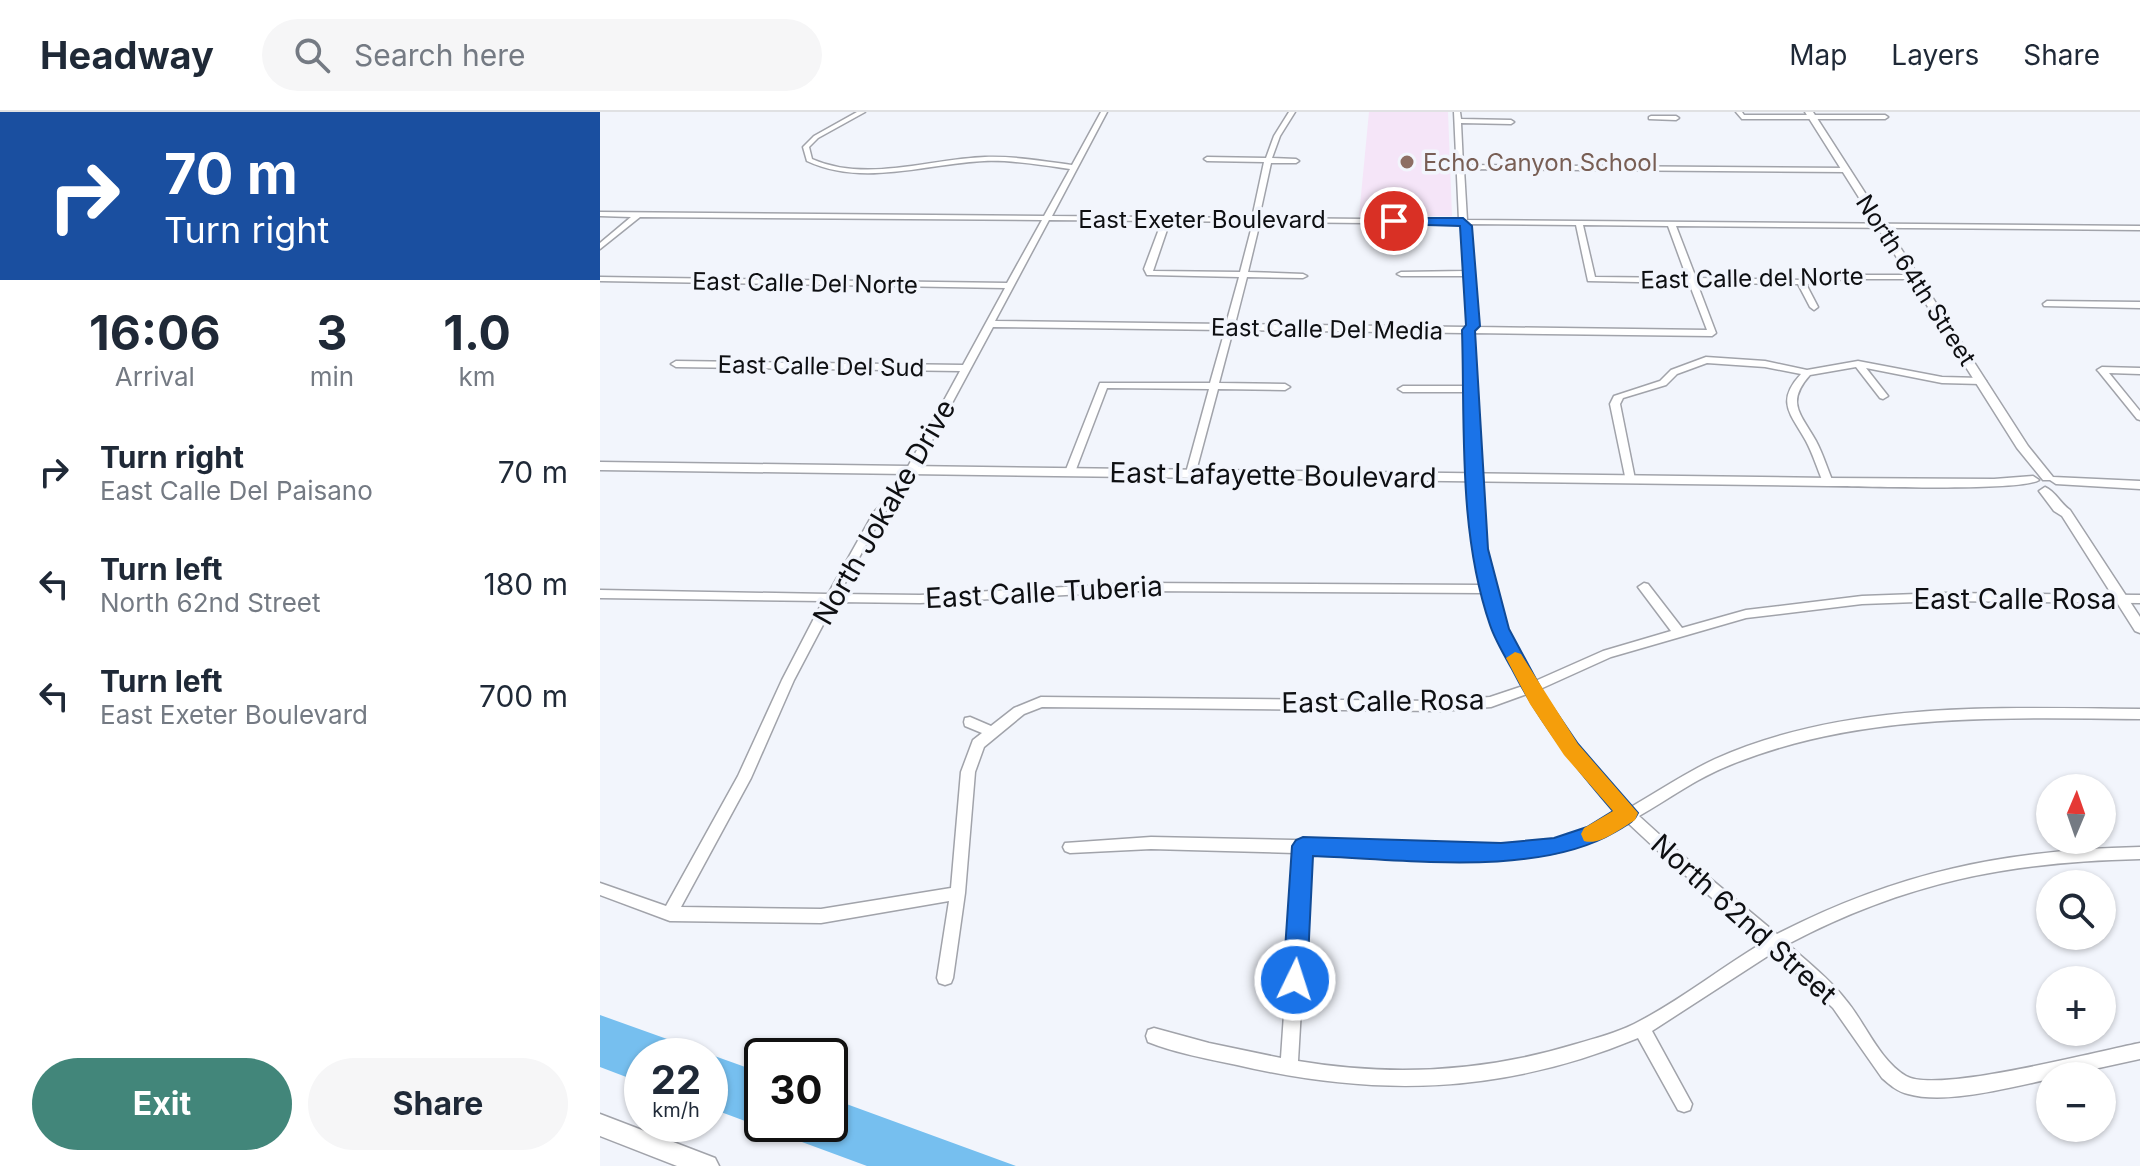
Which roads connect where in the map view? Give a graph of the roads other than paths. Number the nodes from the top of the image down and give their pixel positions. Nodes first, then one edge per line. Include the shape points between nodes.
1 (862, 112) edge
2 (1104, 112) edge
3 (1292, 112) edge
4 (1739, 112) edge
5 (1675, 115) edge
6 (1811, 115) edge
7 (1458, 116) edge
8 (1885, 117) dead end
9 (1651, 118) dead end
10 (1511, 122) dead end
11 (1682, 133) dead end
12 (1207, 159) dead end
13 (1269, 160) junction
14 (1296, 161) dead end
15 (1074, 167) junction
16 (1460, 167) junction
17 (1846, 170) junction
18 (600, 214) edge
19 (637, 215) junction
20 (1047, 218) junction
21 (1167, 219) junction
22 (1255, 220) junction
23 (1463, 221) junction
24 (1579, 223) junction
25 (1671, 223) junction
26 (1882, 226) junction
27 (2140, 228) edge
28 (600, 247) edge
29 (1470, 273) junction
30 (1401, 274) dead end
31 (1244, 276) junction
32 (1303, 276) dead end
33 (1914, 277) junction
34 (600, 279) edge
35 (1692, 280) junction
36 (1801, 282) junction
37 (1010, 286) junction
38 (2047, 304) dead end
39 (2140, 305) edge
40 (1814, 307) dead end
41 (989, 324) junction
42 (1229, 328) junction
43 (1469, 330) junction
44 (676, 364) dead end
45 (1858, 364) junction
46 (967, 368) junction
47 (2140, 371) edge
48 (1807, 373) junction
49 (1981, 381) junction
50 (1214, 386) junction
51 (1285, 387) dead end
52 (1403, 389) dead end
53 (1471, 389) junction
54 (1883, 396) dead end
55 (2140, 417) edge
56 (600, 466) edge
57 (910, 472) junction
58 (1070, 472) junction
59 (1191, 473) junction
60 (1474, 477) junction
61 (1630, 479) junction
62 (1828, 482) junction
63 (2047, 484) junction
64 (2140, 485) edge
65 (1644, 587) dead end
66 (1487, 589) junction
67 (600, 594) edge
68 (832, 596) junction
69 (2121, 599) junction
70 (2140, 599) edge
71 (2140, 628) edge
72 (1678, 632) junction
73 (1531, 688) junction
74 (2140, 714) edge
75 (970, 722) dead end
76 (991, 732) junction
77 (1628, 813) junction
78 (1303, 846) junction
79 (1070, 847) dead end
80 (2140, 853) edge
81 (600, 889) edge
82 (958, 893) junction
83 (670, 914) junction
84 (1775, 943) junction
85 (945, 978) dead end
86 (1642, 1029) junction
87 (1154, 1036) dead end
88 (2140, 1051) edge
89 (1289, 1068) junction
90 (1684, 1104) dead end
91 (600, 1125) edge
92 (707, 1166) edge

1 - 15 street via 816,137 806,147 806,156 819,167 861,173 986,159
2 - 15 street, North Jokake Drive
3 - 13 street via 1278,129
4 - 6 street via 1742,117
5 - 9 street
5 - 11 street
6 - 8 street
6 - 17 street, North 64th Street
7 - 10 street
7 - 16 street, North 62nd Street
12 - 13 street
13 - 14 street
13 - 22 street
15 - 20 street, North Jokake Drive
16 - 17 street
16 - 23 street, North 62nd Street
17 - 26 street, North 64th Street
18 - 19 street, East Exeter Boulevard
19 - 20 street, East Exeter Boulevard
19 - 28 street
20 - 21 street, East Exeter Boulevard
20 - 37 street, North Jokake Drive
21 - 22 street, East Exeter Boulevard
21 - 31 street via 1150,273
22 - 23 street, East Exeter Boulevard
22 - 31 street
23 - 24 street, East Exeter Boulevard
23 - 29 street, North 62nd Street
24 - 25 street, East Exeter Boulevard
24 - 35 street, East Calle del Norte via 1591,279
25 - 26 street, East Exeter Boulevard
25 - 35 street
26 - 27 street, East Exeter Boulevard
26 - 33 street, North 64th Street
29 - 30 street
29 - 43 street, North 62nd Street
31 - 32 street
31 - 42 street
33 - 36 street, East Calle del Norte
33 - 49 street, North 64th Street
34 - 37 street, East Calle Del Norte
35 - 36 street, East Calle del Norte
35 - 43 street, East Calle Del Media via 1712,333
36 - 40 street
37 - 41 street, North Jokake Drive
38 - 39 street
41 - 42 street, East Calle Del Media
41 - 46 street, North Jokake Drive
42 - 43 street, East Calle Del Media
42 - 50 street
43 - 53 street, North 62nd Street
44 - 46 street, East Calle Del Sud
45 - 48 street
45 - 49 street via 1942,380
45 - 54 street
46 - 57 street, North Jokake Drive
47 - 55 street via 2102,370
48 - 61 street via 1706,360 1674,372 1663,383 1619,396 1615,404
48 - 62 street via 1791,392 1790,406
49 - 63 street, North 64th Street
50 - 51 street
50 - 58 street via 1103,385
50 - 59 street
52 - 53 street
53 - 60 street, North 62nd Street
56 - 57 street, East Lafayette Boulevard
57 - 58 street, East Lafayette Boulevard
57 - 68 street, North Jokake Drive via 879,512
58 - 59 street, East Lafayette Boulevard
59 - 60 street, East Lafayette Boulevard
60 - 61 street, East Lafayette Boulevard
60 - 66 street, North 62nd Street
61 - 62 street, East Lafayette Boulevard
62 - 63 street, East Lafayette Boulevard
63 - 64 street, East Lafayette Boulevard
63 - 69 street, North 64th Street
65 - 72 street
66 - 68 street, East Calle Tuberia via 1153,586 967,597
66 - 73 street, North 62nd Street via 1500,629
67 - 68 street, East Calle Tuberia
68 - 83 street, North Jokake Drive via 744,778
69 - 70 street, East Calle Rosa
69 - 71 street, North 64th Street
69 - 72 street, East Calle Rosa via 1862,600 1746,614
72 - 73 street, East Calle Rosa via 1607,654
73 - 76 street, East Calle Rosa via 1491,702 1440,706 1041,702
73 - 77 street, North 62nd Street via 1571,749
74 - 77 street via 1889,718 1806,734 1722,762
75 - 76 street
76 - 82 street via 978,744 968,772
77 - 78 street via 1554,847 1501,852
77 - 84 street, North 62nd Street
78 - 79 street
78 - 89 street
80 - 84 street via 2000,862 1922,879 1854,904
81 - 83 street
82 - 83 street via 821,916
82 - 85 street
84 - 86 street
84 - 88 street, North 62nd Street via 1839,1002 1890,1074 1906,1086 1983,1084
86 - 89 street via 1560,1058 1482,1075 1385,1080
86 - 90 street
87 - 89 street
91 - 92 main road

